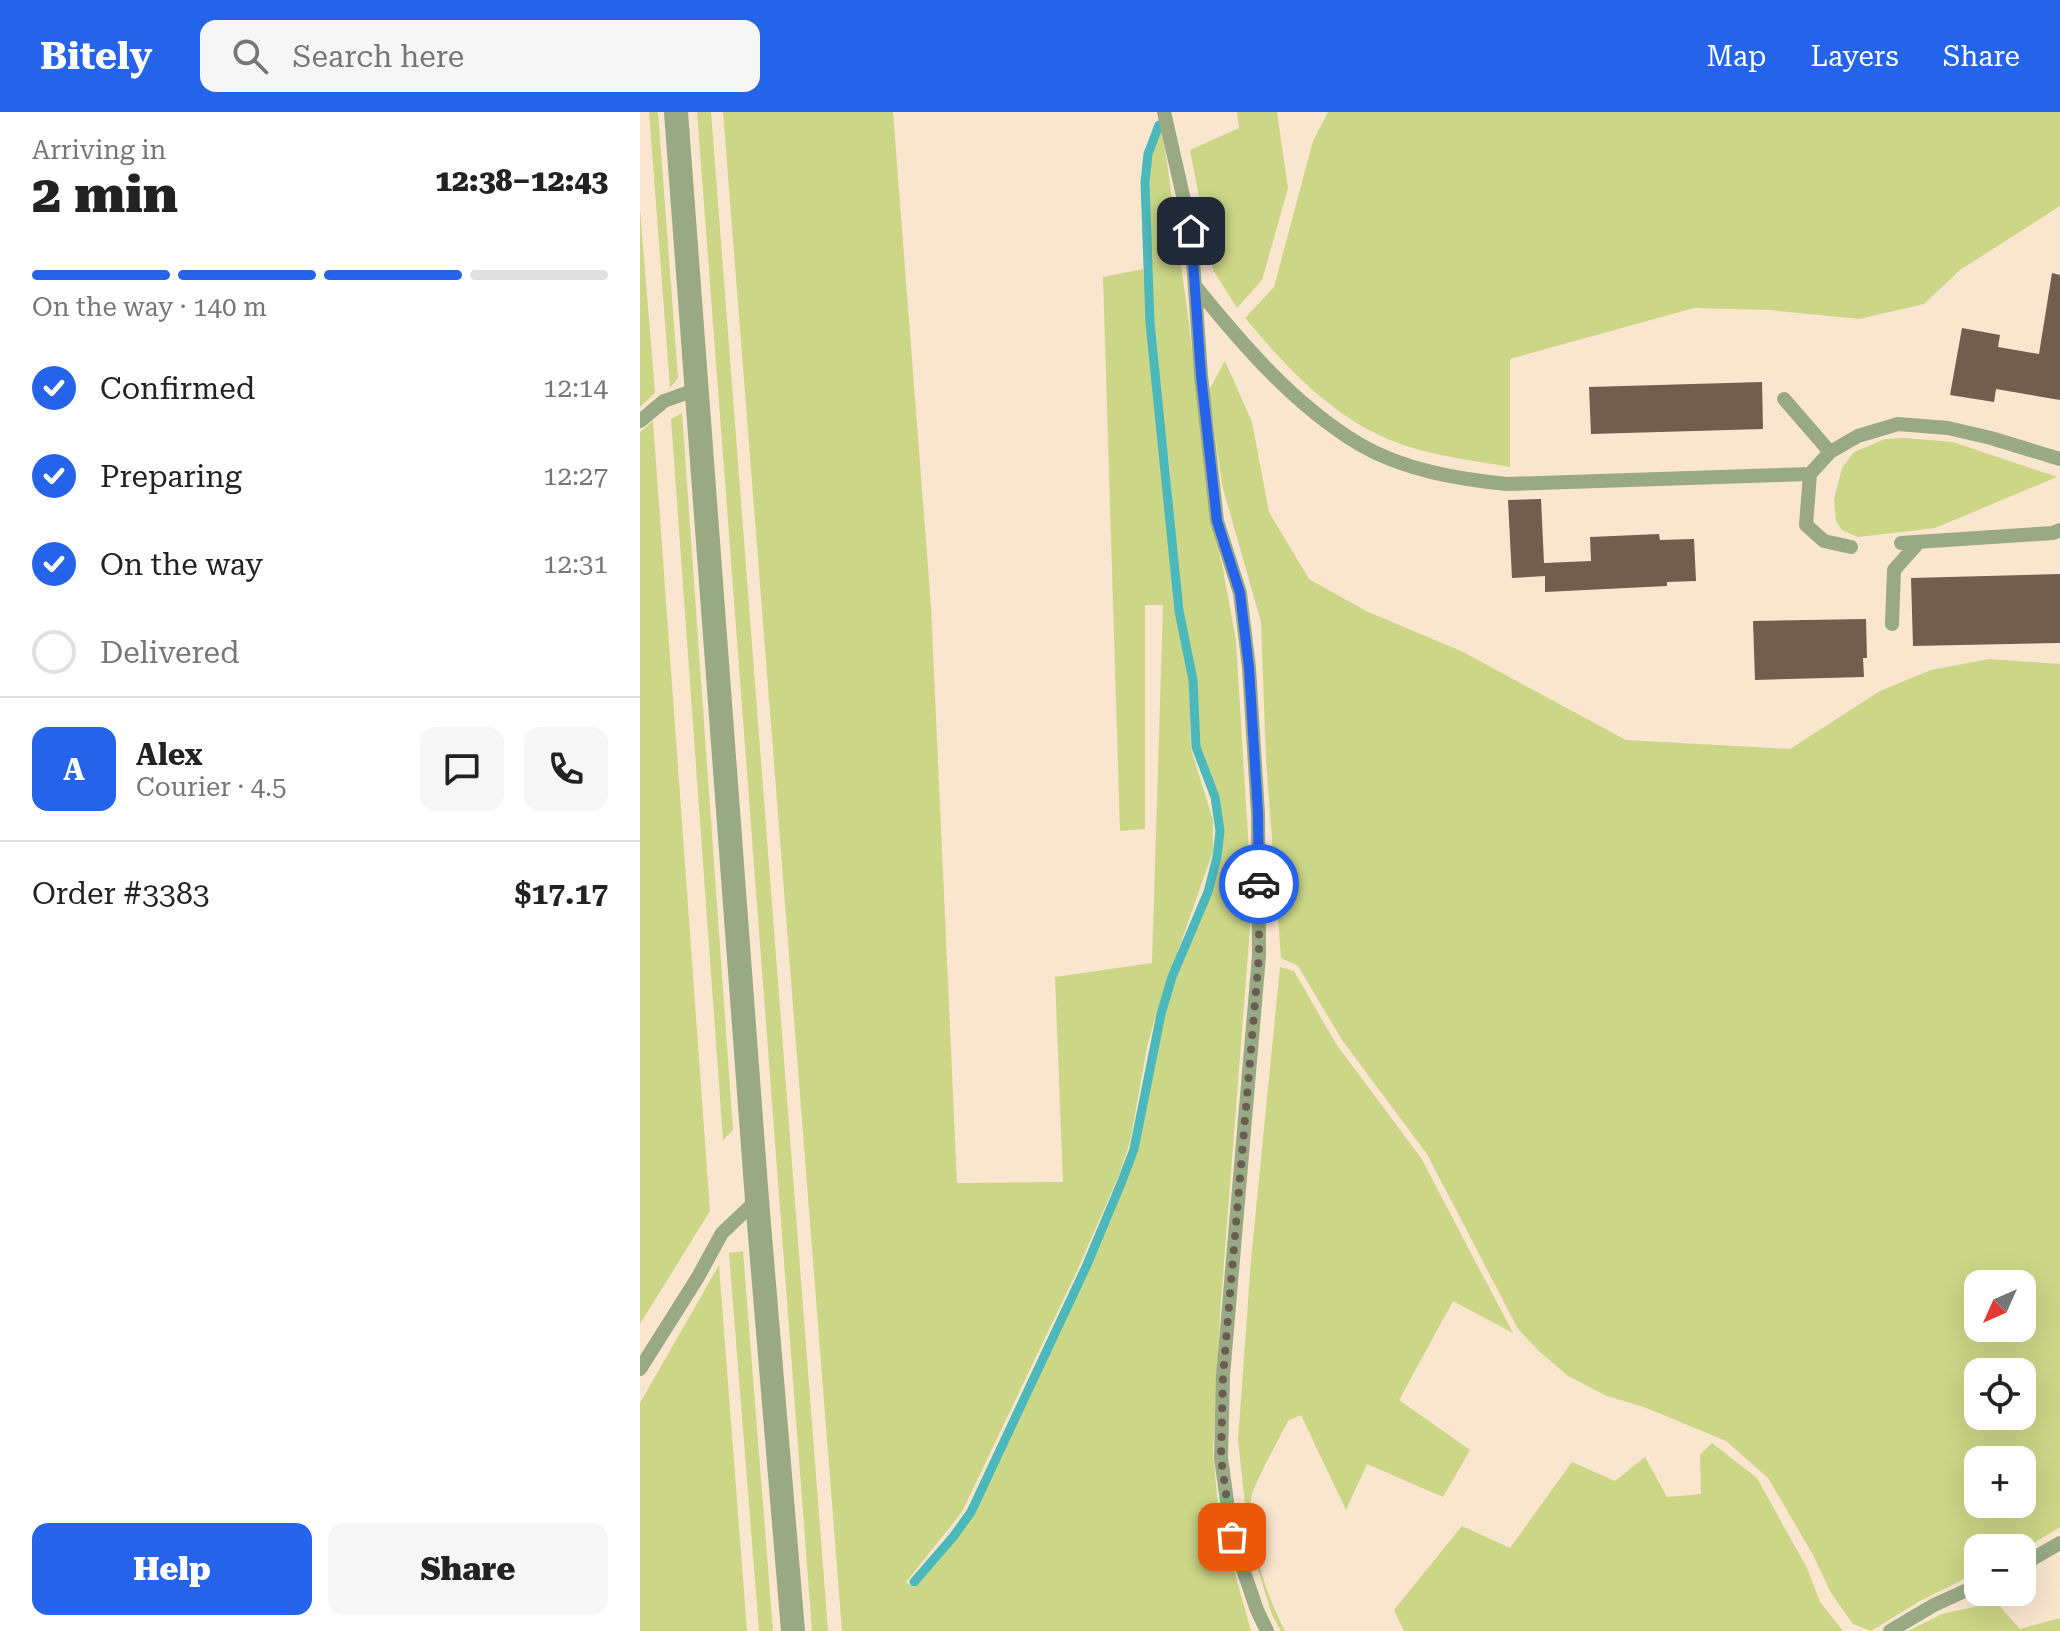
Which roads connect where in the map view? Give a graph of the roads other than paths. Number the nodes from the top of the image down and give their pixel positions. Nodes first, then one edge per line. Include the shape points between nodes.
1 (676, 112) edge
2 (1164, 112) edge
3 (1194, 286) junction
4 (698, 389) junction
5 (1784, 399) dead end
6 (640, 421) edge
7 (1830, 452) junction
8 (2060, 459) edge
9 (1810, 474) junction
10 (2060, 530) edge
11 (1919, 542) junction
12 (1901, 543) dead end
13 (1851, 547) dead end
14 (1892, 624) dead end
15 (757, 1200) junction
16 (640, 1369) edge
17 (2060, 1543) edge
18 (2036, 1557) edge
19 (1964, 1591) edge
20 (793, 1631) edge
21 (1267, 1631) edge
22 (1890, 1631) edge

1 - 4 street
2 - 3 lane via 1191,231
3 - 9 lane via 1269,371 1315,412 1360,445 1409,465 1457,479 1507,484
3 - 21 lane via 1217,521 1240,593 1258,814 1259,956 1223,1376 1221,1458 1232,1537
4 - 6 lane via 664,401
4 - 15 street
5 - 7 lane
7 - 8 lane via 1858,436 1898,424 1948,428
7 - 9 lane
9 - 13 lane via 1806,525 1824,541
10 - 11 lane
11 - 12 lane
11 - 14 lane via 1894,570
15 - 16 lane via 722,1233
15 - 20 street
17 - 18 lane
19 - 22 lane

